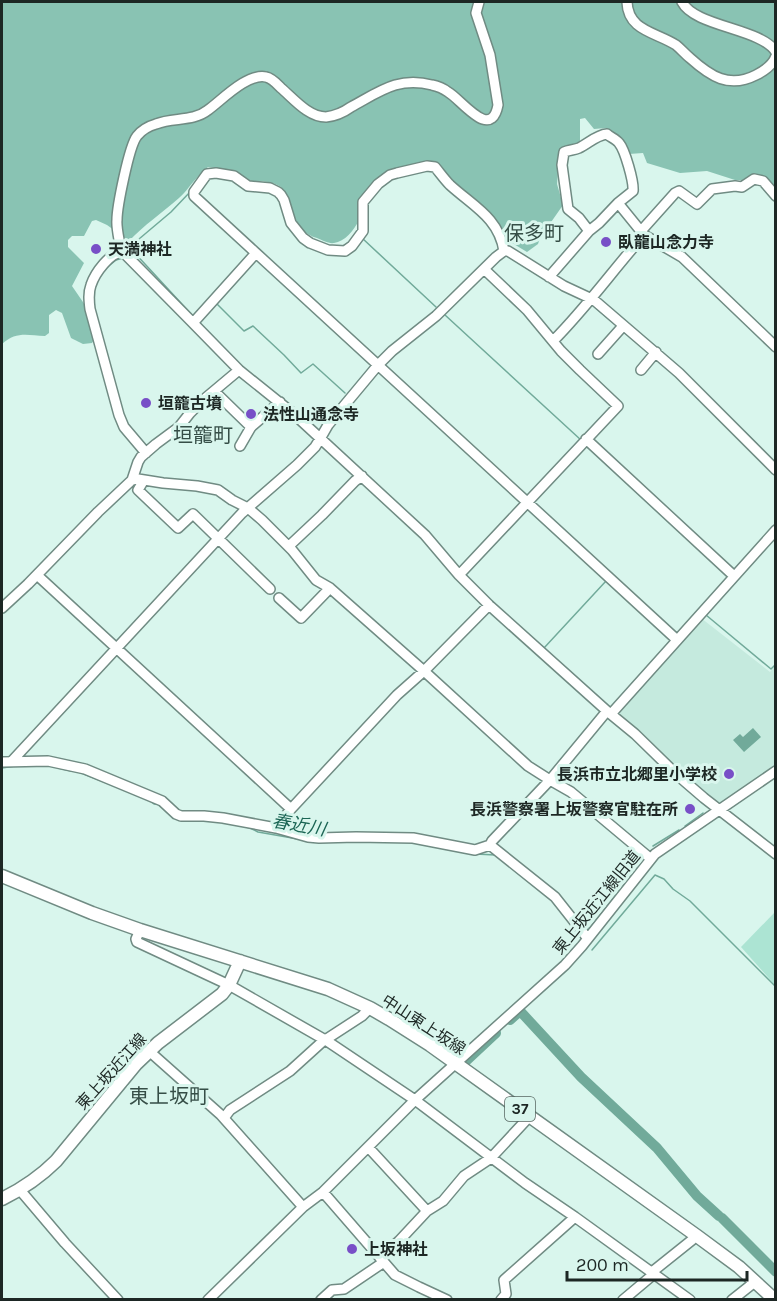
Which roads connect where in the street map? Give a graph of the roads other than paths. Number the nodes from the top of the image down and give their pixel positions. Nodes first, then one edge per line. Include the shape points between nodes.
1 (479, 2) edge
2 (627, 2) edge
3 (682, 2) edge
4 (776, 54) edge
5 (776, 196) edge
6 (618, 204) junction
7 (589, 231) junction
8 (643, 233) junction
9 (504, 249) junction
10 (121, 252) junction
11 (256, 254) junction
12 (484, 270) junction
13 (551, 275) junction
14 (591, 299) junction
15 (193, 323) junction
16 (622, 328) junction
17 (553, 341) junction
18 (776, 347) edge
19 (656, 352) junction
20 (598, 354) dead end
21 (376, 364) junction
22 (239, 370) junction
23 (641, 370) dead end
24 (214, 391) junction
25 (280, 402) junction
26 (251, 427) junction
27 (321, 439) junction
28 (586, 439) junction
29 (240, 446) dead end
30 (146, 453) junction
31 (776, 470) edge
32 (360, 477) junction
33 (132, 480) junction
34 (144, 480) junction
35 (528, 503) junction
36 (248, 508) junction
37 (776, 530) edge
38 (219, 539) junction
39 (289, 546) junction
40 (37, 575) junction
41 (459, 575) junction
42 (734, 576) junction
43 (330, 588) junction
44 (270, 589) dead end
45 (279, 598) dead end
46 (489, 605) junction
47 (2, 608) edge
48 (676, 639) junction
49 (116, 648) junction
50 (424, 671) junction
51 (609, 713) junction
52 (6, 762) edge
53 (776, 771) edge
54 (550, 780) junction
55 (291, 809) junction
56 (720, 810) junction
57 (276, 828) junction
58 (490, 845) junction
59 (776, 854) edge
60 (651, 859) junction
61 (2, 876) edge
62 (2, 882) edge
63 (139, 932) junction
64 (588, 936) junction
65 (239, 964) junction
66 (229, 985) junction
67 (368, 1010) junction
68 (325, 1040) junction
69 (149, 1051) junction
70 (454, 1065) junction
71 (415, 1100) junction
72 (224, 1118) junction
73 (528, 1119) junction
74 (368, 1147) junction
75 (491, 1158) junction
76 (20, 1190) junction
77 (323, 1192) junction
78 (2, 1199) edge
79 (303, 1207) junction
80 (427, 1211) junction
81 (575, 1217) junction
82 (692, 1240) junction
83 (382, 1260) junction
84 (653, 1273) junction
85 (754, 1283) junction
86 (118, 1299) edge
87 (208, 1299) edge
88 (321, 1299) edge
89 (447, 1299) edge
90 (501, 1299) edge
91 (624, 1299) edge
92 (690, 1299) edge
93 (732, 1299) edge
94 (767, 1299) edge
95 (775, 1299) edge

1 - 10 street via 476,13 490,55 498,105 494,116 482,120 448,92 412,81 399,83 324,117 306,110 267,77 258,77 239,85 203,114 162,122 135,138 116,221
2 - 4 street via 632,19 639,26 676,45 720,80 748,79 767,68
3 - 4 street via 699,16 767,43
5 - 8 street via 757,179 742,187 712,189 698,204 679,191
6 - 7 street
6 - 7 street via 633,191 620,144 606,134 564,152 568,209
6 - 8 street
7 - 13 street
8 - 14 street
8 - 18 street via 682,257
9 - 11 street via 503,239 489,218 448,183 435,166 396,173 378,184 363,202 363,231 345,251 328,250 303,238 291,223 278,192 248,186 234,176 207,174 194,196
9 - 12 street
9 - 13 street
10 - 15 street
10 - 30 street via 97,273 90,286 90,309 119,415
11 - 15 street
11 - 21 street
12 - 17 street via 527,309
12 - 21 street via 436,316
13 - 14 street
14 - 16 street
14 - 17 street
15 - 22 street
16 - 19 street
16 - 20 street
17 - 28 street via 580,370 622,403
19 - 23 street
19 - 31 street
21 - 27 street
21 - 35 street
22 - 24 street
22 - 25 street
24 - 26 street
24 - 30 street
25 - 26 street
25 - 27 street
26 - 29 street
27 - 32 street
27 - 36 street
28 - 35 street
28 - 42 street
30 - 33 street
32 - 39 street
32 - 41 street via 425,535
33 - 34 street
33 - 40 street
34 - 36 street via 218,490
34 - 38 street via 138,490 178,528 193,514
35 - 41 street
35 - 48 street
36 - 38 street
36 - 39 street
37 - 42 street
38 - 44 street
38 - 49 street
39 - 43 street via 315,580
40 - 47 street
40 - 49 street
41 - 46 street
42 - 48 street
43 - 45 street via 301,618
43 - 50 street
46 - 50 street
46 - 51 street
48 - 51 street
49 - 52 street
49 - 55 street
50 - 54 street via 521,760
50 - 55 street
51 - 54 street
51 - 56 street
52 - 57 street via 48,761 85,769 162,801 181,816
53 - 56 street, 東上坂近江線旧道
54 - 58 street
54 - 60 street via 571,792
55 - 57 street
56 - 59 street
56 - 60 street, 東上坂近江線旧道
57 - 58 street via 319,838 413,838 475,850
58 - 64 street via 555,897
60 - 64 street, 東上坂近江線旧道
61 - 63 main road, 中山東上坂線 / 37
62 - 63 main road, 中山東上坂線 / 37 via 90,918
63 - 65 main road, 中山東上坂線 / 37
63 - 66 street via 138,942
64 - 70 street, 東上坂近江線旧道 via 565,965
65 - 66 main road, 東上坂近江線
65 - 67 main road, 中山東上坂線 / 37 via 328,989
66 - 68 street
66 - 69 main road, 東上坂近江線
67 - 68 street
67 - 70 main road, 中山東上坂線 / 37
68 - 71 street
68 - 72 street via 290,1071 230,1110
69 - 72 street
69 - 76 main road, 東上坂近江線 via 56,1161
70 - 71 street, 東上坂近江線旧道
70 - 73 main road, 中山東上坂線 / 37
71 - 74 street, 東上坂近江線旧道
71 - 75 street
72 - 79 street
73 - 75 street
73 - 82 main road, 中山東上坂線 / 37
73 - 85 main road, 中山東上坂線 / 37 via 689,1230
74 - 77 street, 東上坂近江線旧道
74 - 80 street
75 - 80 street via 464,1176 443,1201
75 - 81 street
76 - 78 main road, 東上坂近江線
76 - 86 street
77 - 79 street, 東上坂近江線旧道
77 - 83 street
79 - 87 street, 東上坂近江線旧道
80 - 83 street
81 - 84 street
81 - 90 street via 504,1280 506,1294
82 - 84 street
82 - 85 main road, 中山東上坂線 / 37
83 - 88 street via 344,1290 332,1290
83 - 89 street via 395,1275
84 - 91 street
84 - 92 street
85 - 93 street
85 - 94 main road, 中山東上坂線 / 37
85 - 95 main road, 中山東上坂線 / 37

